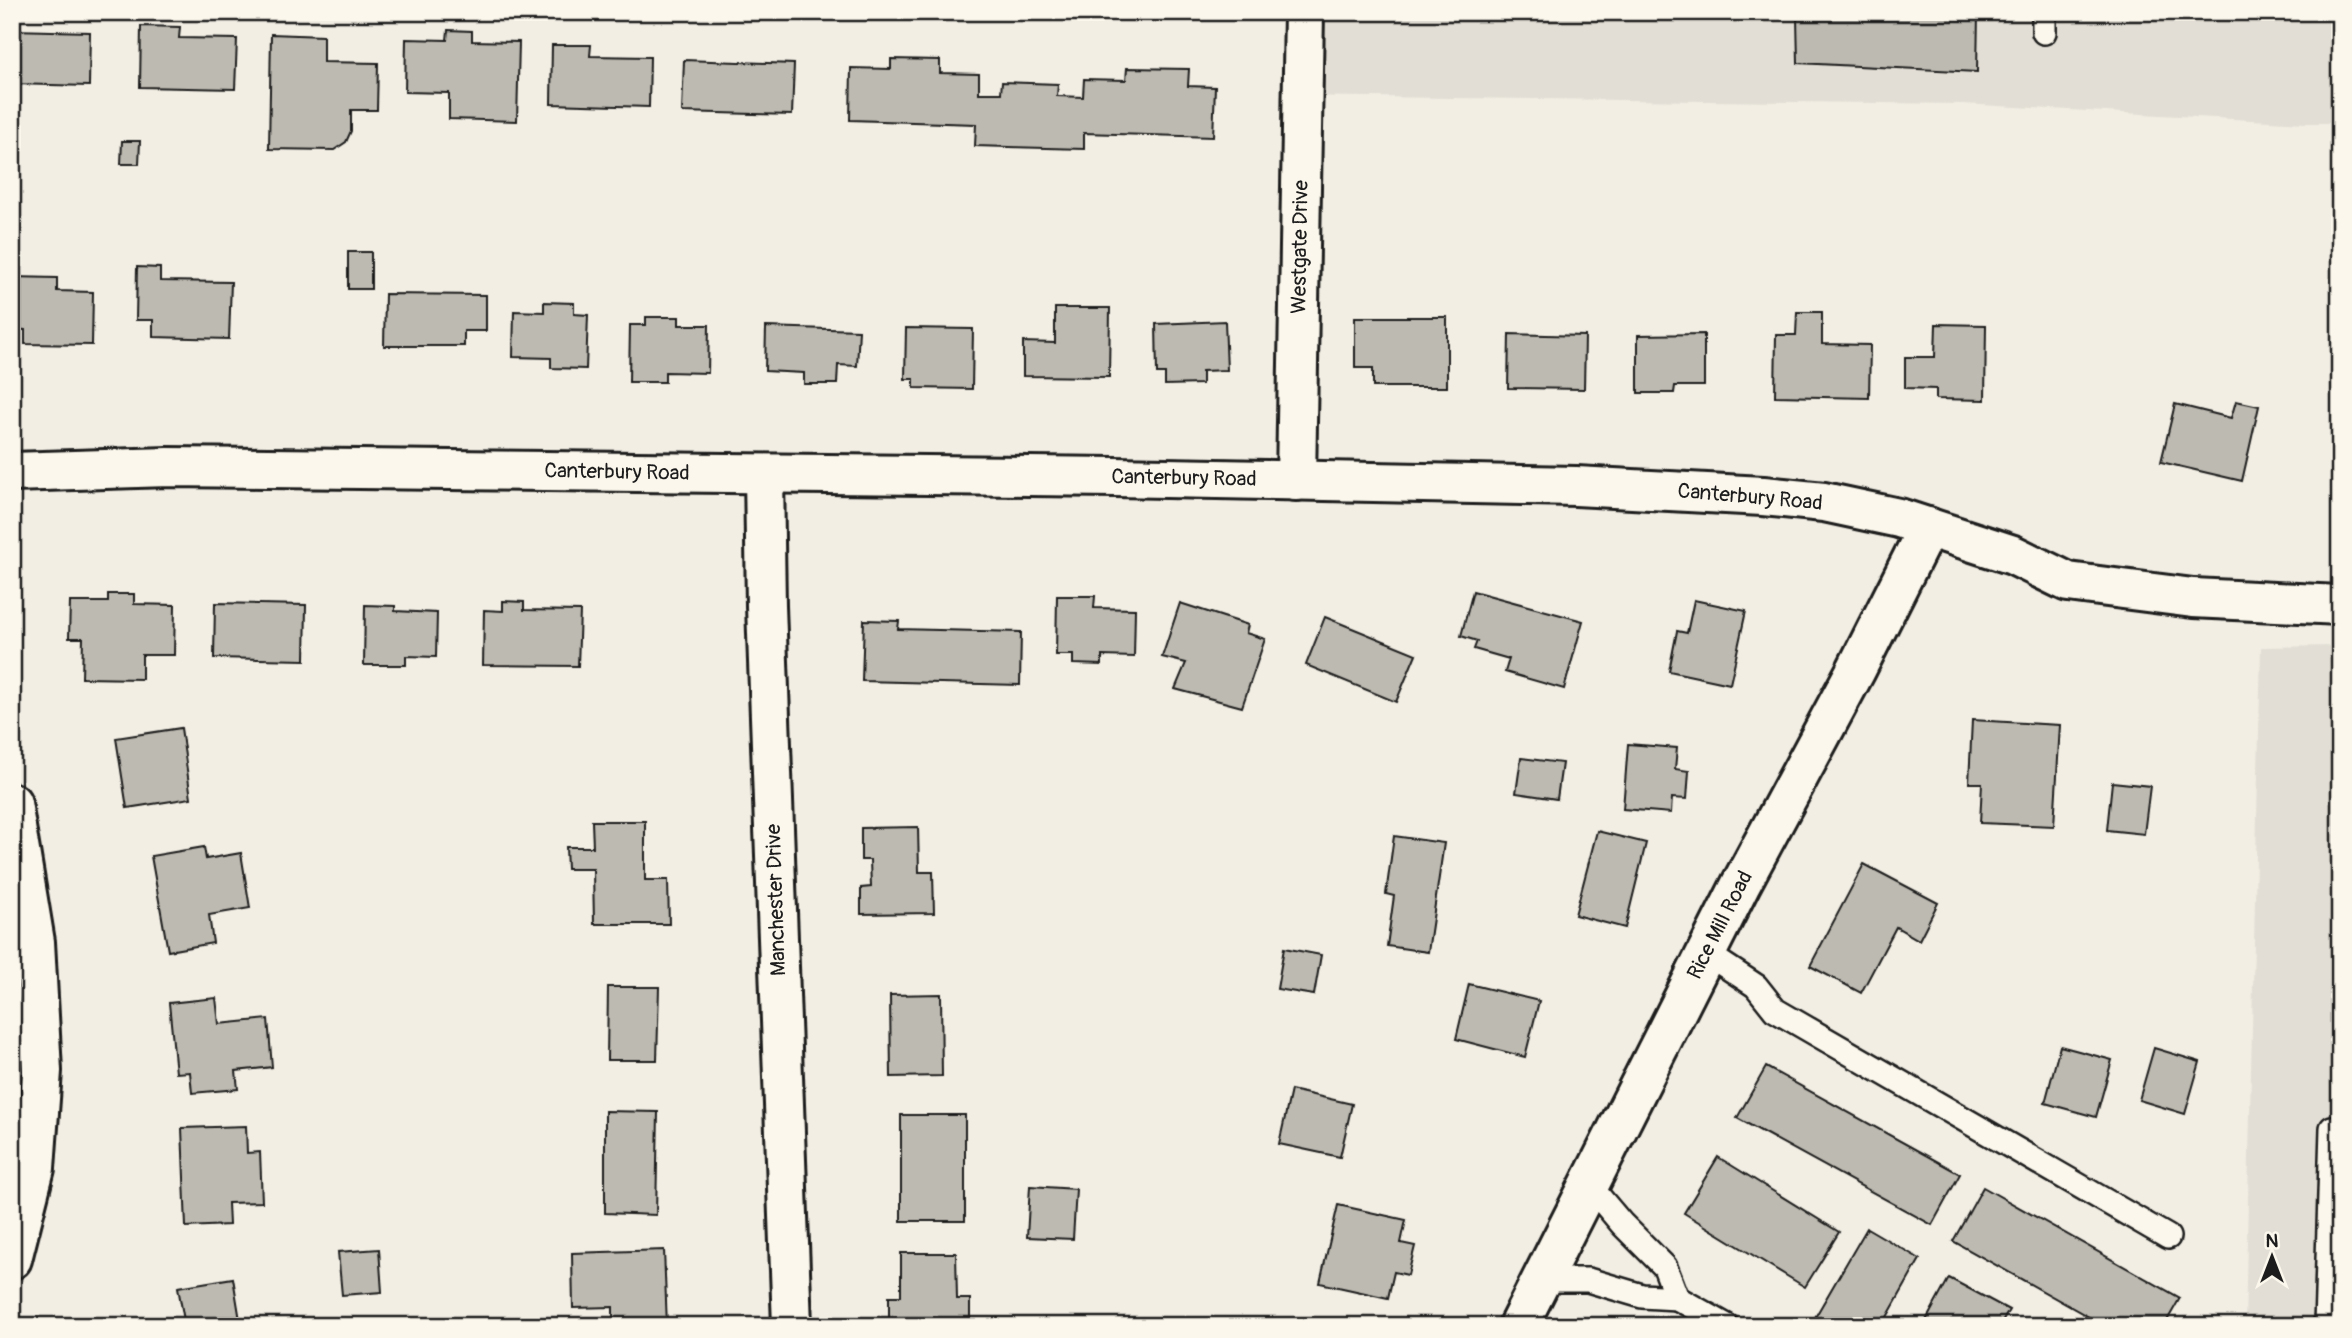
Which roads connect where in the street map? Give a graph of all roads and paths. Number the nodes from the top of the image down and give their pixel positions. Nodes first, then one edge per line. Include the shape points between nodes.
1 (1304, 12) edge
2 (12, 472) edge
3 (764, 474) junction
4 (1296, 481) junction
5 (1928, 527) junction
6 (2340, 605) edge
7 (12, 803) edge
8 (1706, 953) junction
9 (2340, 1128) edge
10 (1589, 1185) junction
11 (2168, 1237) dead end
12 (12, 1259) edge
13 (1541, 1280) junction
14 (1677, 1298) junction
15 (792, 1326) edge
16 (1518, 1326) edge
17 (1727, 1326) edge
18 (2326, 1326) edge

1 - 4 street, Westgate Drive
2 - 3 street, Canterbury Road via 195,467
3 - 4 street, Canterbury Road
3 - 15 street, Manchester Drive
4 - 5 street, Canterbury Road via 1576,486 1763,496 1824,502
5 - 6 street, Canterbury Road via 2012,555 2068,582 2193,598
5 - 8 street, Rice Mill Road
7 - 12 street via 35,942 42,1071 35,1168
8 - 10 street, Rice Mill Road
8 - 11 lane via 1756,986 1775,1010
9 - 18 lane via 2332,1128
10 - 13 street, Rice Mill Road
10 - 14 lane via 1665,1267
13 - 14 lane via 1588,1280 1642,1296
13 - 16 street, Rice Mill Road
14 - 17 lane

